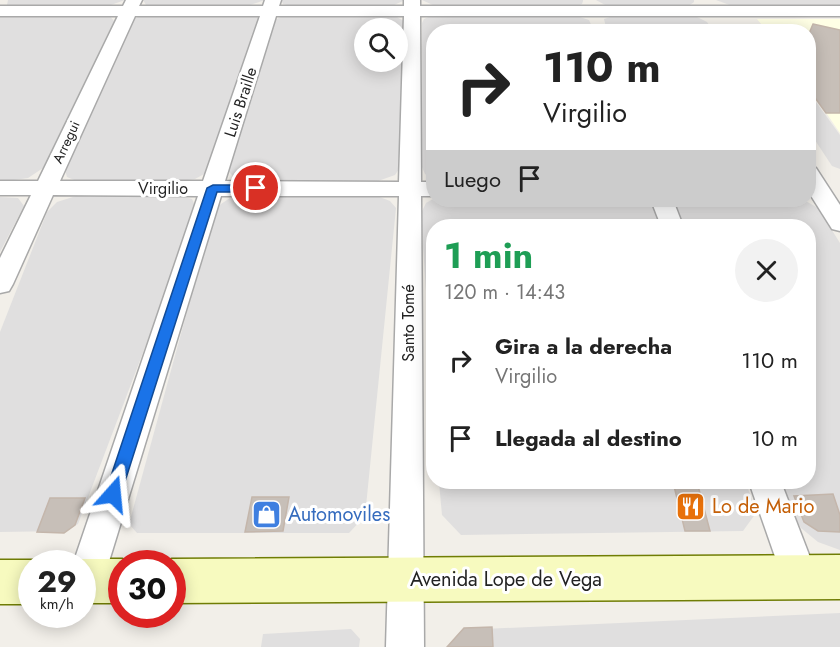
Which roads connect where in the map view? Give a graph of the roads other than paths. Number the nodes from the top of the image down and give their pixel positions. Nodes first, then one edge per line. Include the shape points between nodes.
1 (131, 5) edge
2 (272, 5) edge
3 (591, 5) edge
4 (412, 6) edge
5 (0, 11) edge
6 (840, 11) edge
7 (711, 12) edge
8 (597, 24) edge
9 (816, 183) edge
10 (840, 187) edge
11 (0, 188) edge
12 (45, 188) junction
13 (213, 188) junction
14 (421, 189) edge
15 (816, 189) edge
16 (840, 223) edge
17 (0, 284) edge
18 (769, 489) edge
19 (820, 578) edge
20 (406, 579) junction
21 (96, 581) edge
22 (186, 581) edge
23 (0, 582) edge
24 (18, 582) edge
25 (405, 647) edge

1 - 2 street
1 - 5 street
1 - 12 street, Arregui
2 - 4 street
2 - 13 street, Luis Braille
3 - 4 street
3 - 7 street
3 - 8 street
4 - 14 street, Santo Tomé
6 - 7 street
9 - 10 street
11 - 12 street, Virgilio
12 - 13 street, Virgilio
12 - 17 street, Arregui
13 - 14 street, Virgilio
13 - 21 street, Luis Braille
14 - 20 street, Santo Tomé
15 - 16 street
18 - 19 street
19 - 20 main road, Avenida Lope de Vega
20 - 22 main road, Avenida Lope de Vega
20 - 25 street, Santo Tomé
23 - 24 main road

